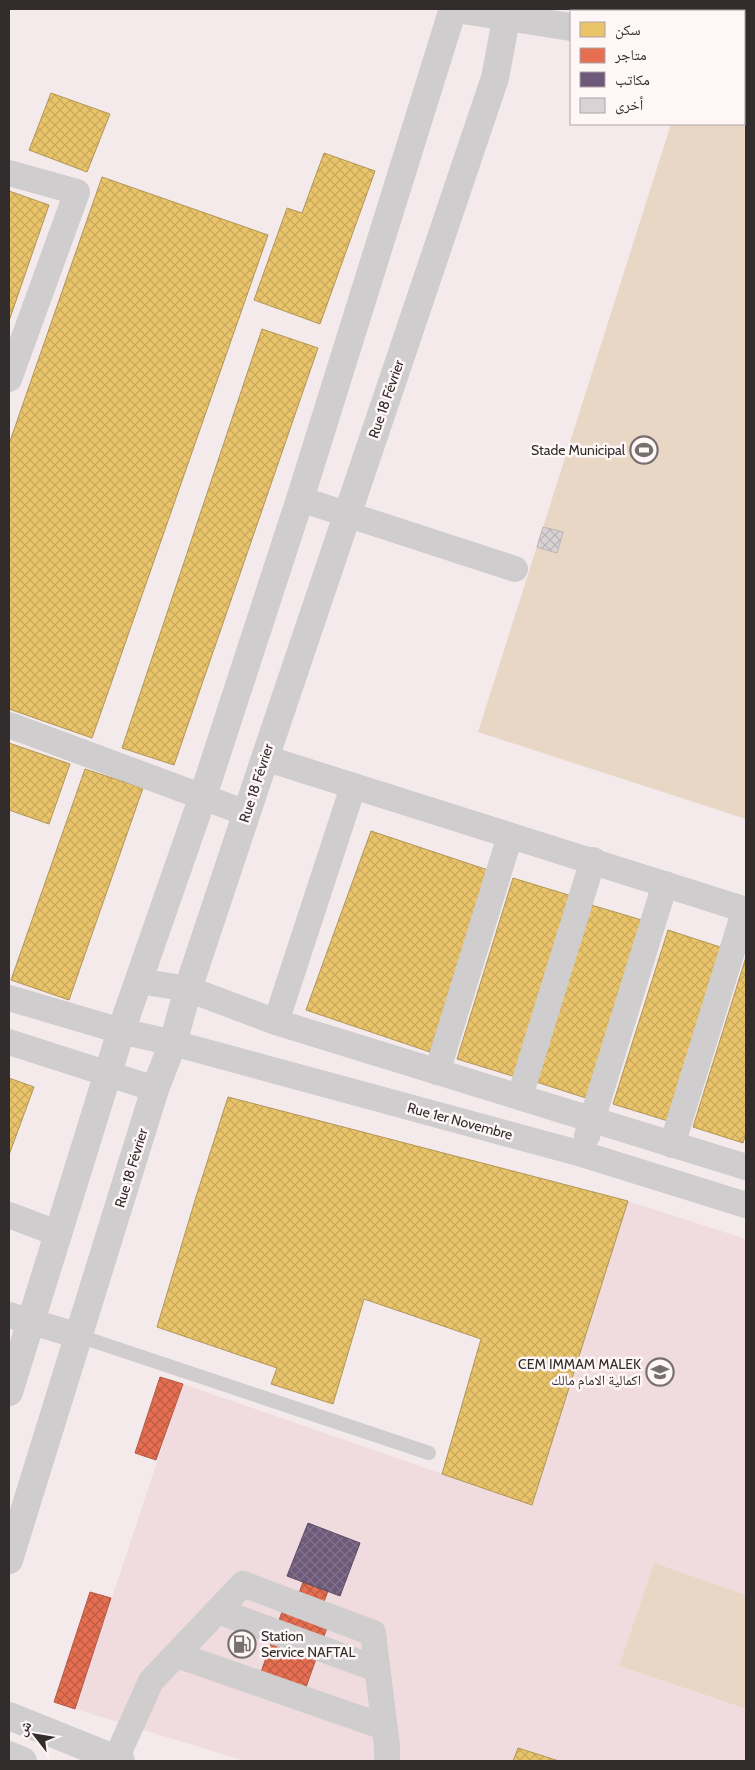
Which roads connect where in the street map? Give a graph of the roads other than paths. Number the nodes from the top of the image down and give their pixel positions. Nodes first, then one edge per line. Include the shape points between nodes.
1 (454, 9) edge
2 (508, 13) edge
3 (570, 27) edge
4 (9, 173) edge
5 (9, 379) edge
6 (300, 499) junction
7 (347, 514) junction
8 (515, 569) dead end
9 (9, 725) edge
10 (264, 758) junction
11 (353, 787) junction
12 (203, 796) junction
13 (246, 813) junction
14 (510, 836) junction
15 (592, 860) junction
16 (665, 884) junction
17 (746, 910) edge
18 (140, 981) junction
19 (188, 989) junction
20 (9, 998) edge
21 (276, 1022) junction
22 (121, 1031) junction
23 (9, 1042) edge
24 (173, 1043) junction
25 (437, 1072) junction
26 (109, 1074) junction
27 (156, 1089) junction
28 (520, 1096) junction
29 (592, 1119) junction
30 (672, 1145) junction
31 (582, 1154) junction
32 (746, 1167) edge
33 (746, 1205) edge
34 (9, 1215) edge
35 (59, 1234) junction
36 (20, 1319) edge
37 (79, 1336) junction
38 (9, 1392) edge
39 (429, 1453) dead end
40 (9, 1560) edge
41 (177, 1655) junction
42 (9, 1716) edge
43 (384, 1727) junction
44 (117, 1761) edge
45 (387, 1761) edge

1 - 2 street
1 - 6 street
2 - 3 street
2 - 7 street, Rue 18 Février via 496,78
4 - 5 street via 77,192
6 - 7 street
6 - 12 street
7 - 8 street
7 - 10 street, Rue 18 Février
9 - 12 street
10 - 11 street
10 - 13 street, Rue 18 Février
11 - 14 street
11 - 21 street
12 - 13 street
12 - 18 street
13 - 19 street, Rue 18 Février
14 - 15 street
14 - 25 street
15 - 16 street
15 - 28 street
16 - 17 street
16 - 29 street
17 - 30 street
18 - 19 street
18 - 22 street
19 - 21 street
19 - 24 street, Rue 18 Février
20 - 22 street
21 - 25 street
22 - 24 street, Rue 1er Novembre
22 - 26 street
23 - 26 street
24 - 27 street, Rue 18 Février
24 - 31 street, Rue 1er Novembre
25 - 28 street
26 - 27 street
26 - 35 street
27 - 37 street, Rue 18 Février
28 - 29 street
29 - 30 street
29 - 31 street
30 - 32 street
31 - 33 street, Rue 1er Novembre
34 - 35 street
35 - 36 street
36 - 37 street
36 - 38 street
37 - 39 lane
37 - 40 street, Rue 18 Février
41 - 43 street
41 - 43 street via 244,1584 373,1633
41 - 44 street via 151,1681
42 - 44 street
43 - 45 street

